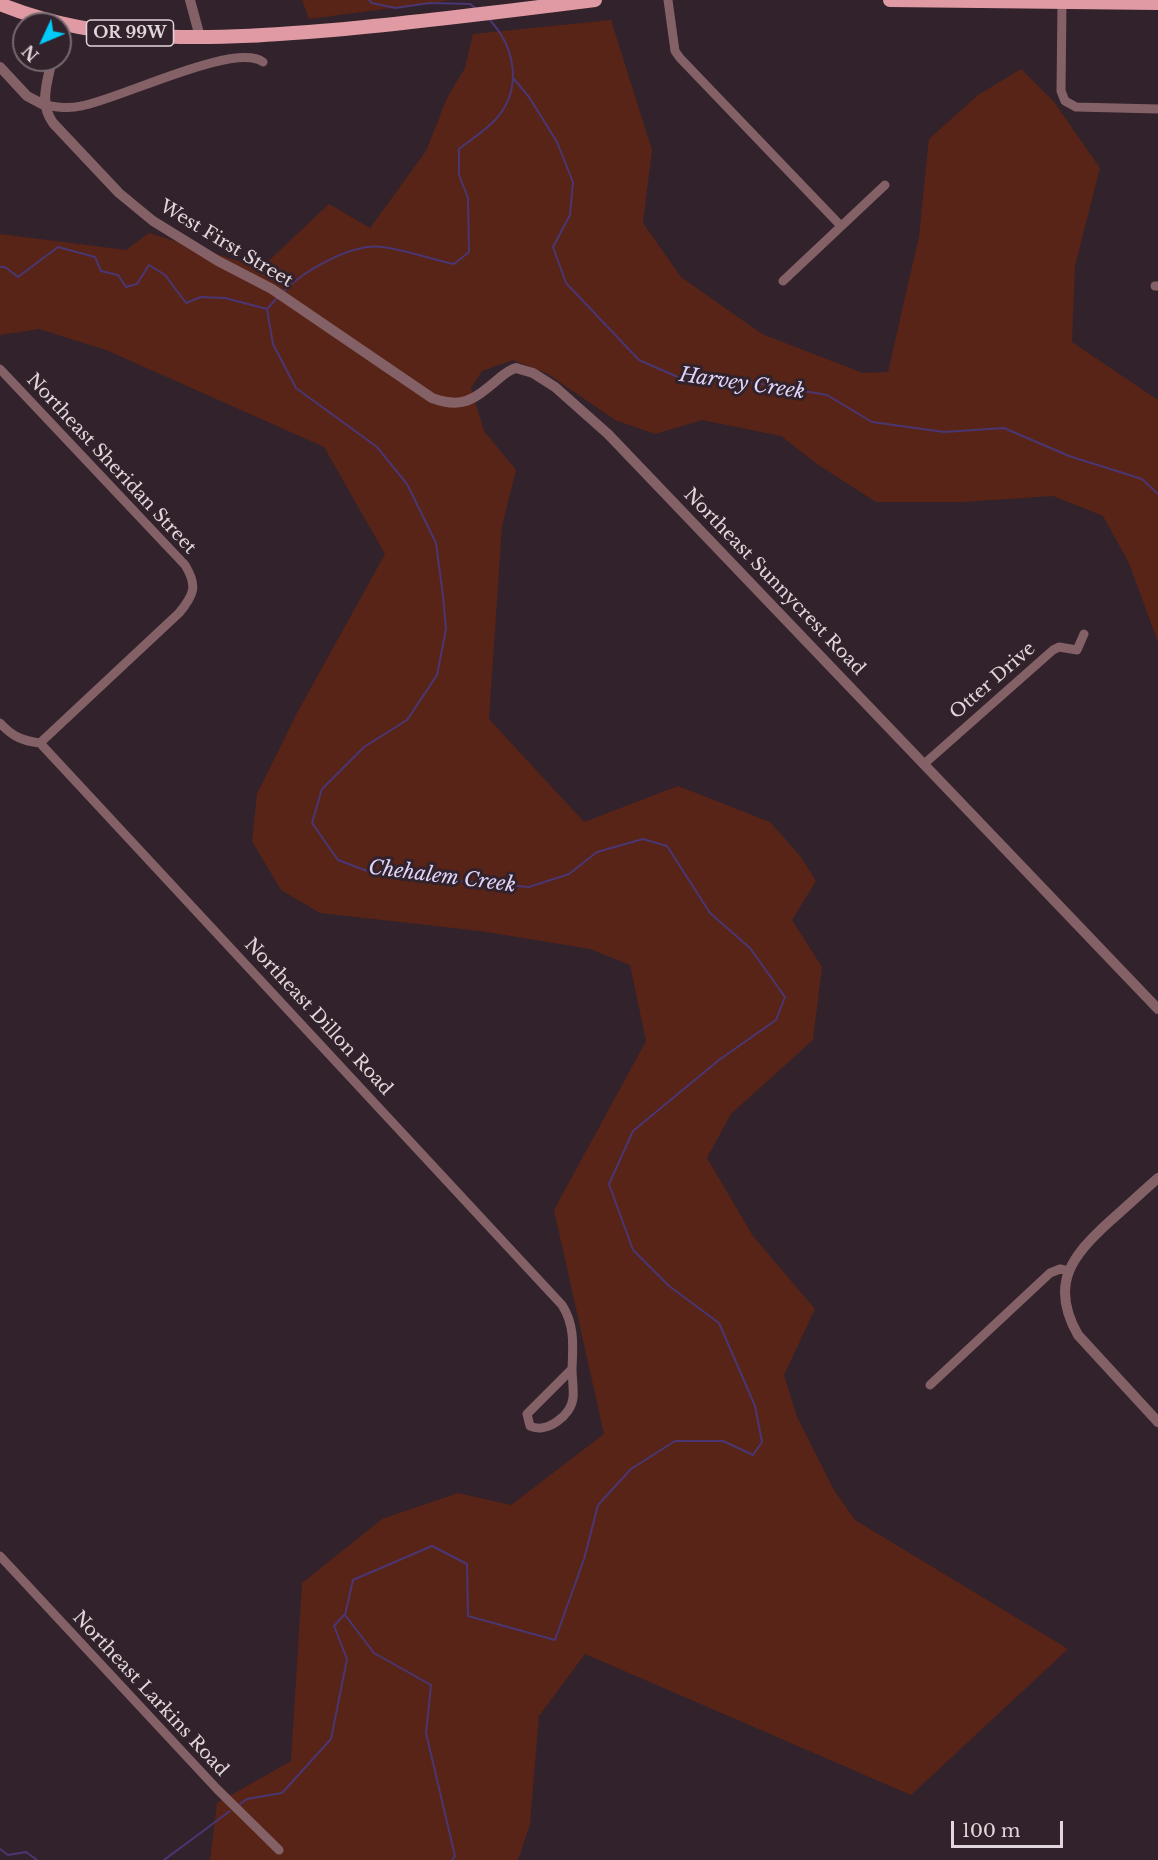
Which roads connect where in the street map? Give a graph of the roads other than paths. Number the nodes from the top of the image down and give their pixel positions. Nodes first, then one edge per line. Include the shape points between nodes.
1 (190, 0) edge
2 (595, 0) edge
3 (668, 0) edge
4 (890, 0) edge
5 (1062, 2) junction
6 (1158, 3) edge
7 (0, 4) edge
8 (24, 12) edge
9 (72, 26) edge
10 (200, 37) junction
11 (263, 62) dead end
12 (0, 67) edge
13 (50, 72) edge
14 (44, 105) junction
15 (1158, 109) edge
16 (885, 185) dead end
17 (841, 226) junction
18 (783, 281) dead end
19 (316, 317) joint
20 (0, 369) edge
21 (1084, 634) dead end
22 (0, 723) edge
23 (40, 743) junction
24 (924, 764) junction
25 (1158, 1009) edge
26 (1158, 1178) edge
27 (1069, 1271) junction
28 (572, 1369) junction
29 (930, 1385) dead end
30 (1158, 1422) edge
31 (0, 1556) edge
32 (279, 1850) dead end

1 - 10 street
2 - 10 main road, OR 99W via 400,24
3 - 17 street via 675,51 680,58
4 - 5 main road
5 - 6 main road
5 - 15 street via 1060,91 1065,101 1076,107
7 - 8 main road, OR 99W
9 - 10 main road, OR 99W
11 - 14 street via 257,57 230,58 92,104 63,108
12 - 14 street, West First Street via 27,96
13 - 14 street
14 - 19 street, West First Street via 53,123 141,212
16 - 17 street
17 - 18 street
19 - 24 street, Northeast Sunnycrest Road via 420,391 443,402 459,403 478,396 516,368 555,387 608,434
20 - 23 street, Northeast Sheridan Street via 185,565 193,585 192,594 179,613
21 - 24 street, Otter Drive via 1077,650 1053,650
22 - 23 street via 17,738
23 - 28 street, Northeast Dillon Road via 562,1305 569,1316 574,1341
24 - 25 street, Northeast Sunnycrest Road
26 - 27 street via 1085,1245
27 - 29 street via 1050,1273
27 - 30 street via 1067,1311 1078,1335
28 - 28 street via 527,1414 530,1426 548,1427 567,1413 573,1400
31 - 32 street, Northeast Larkins Road

